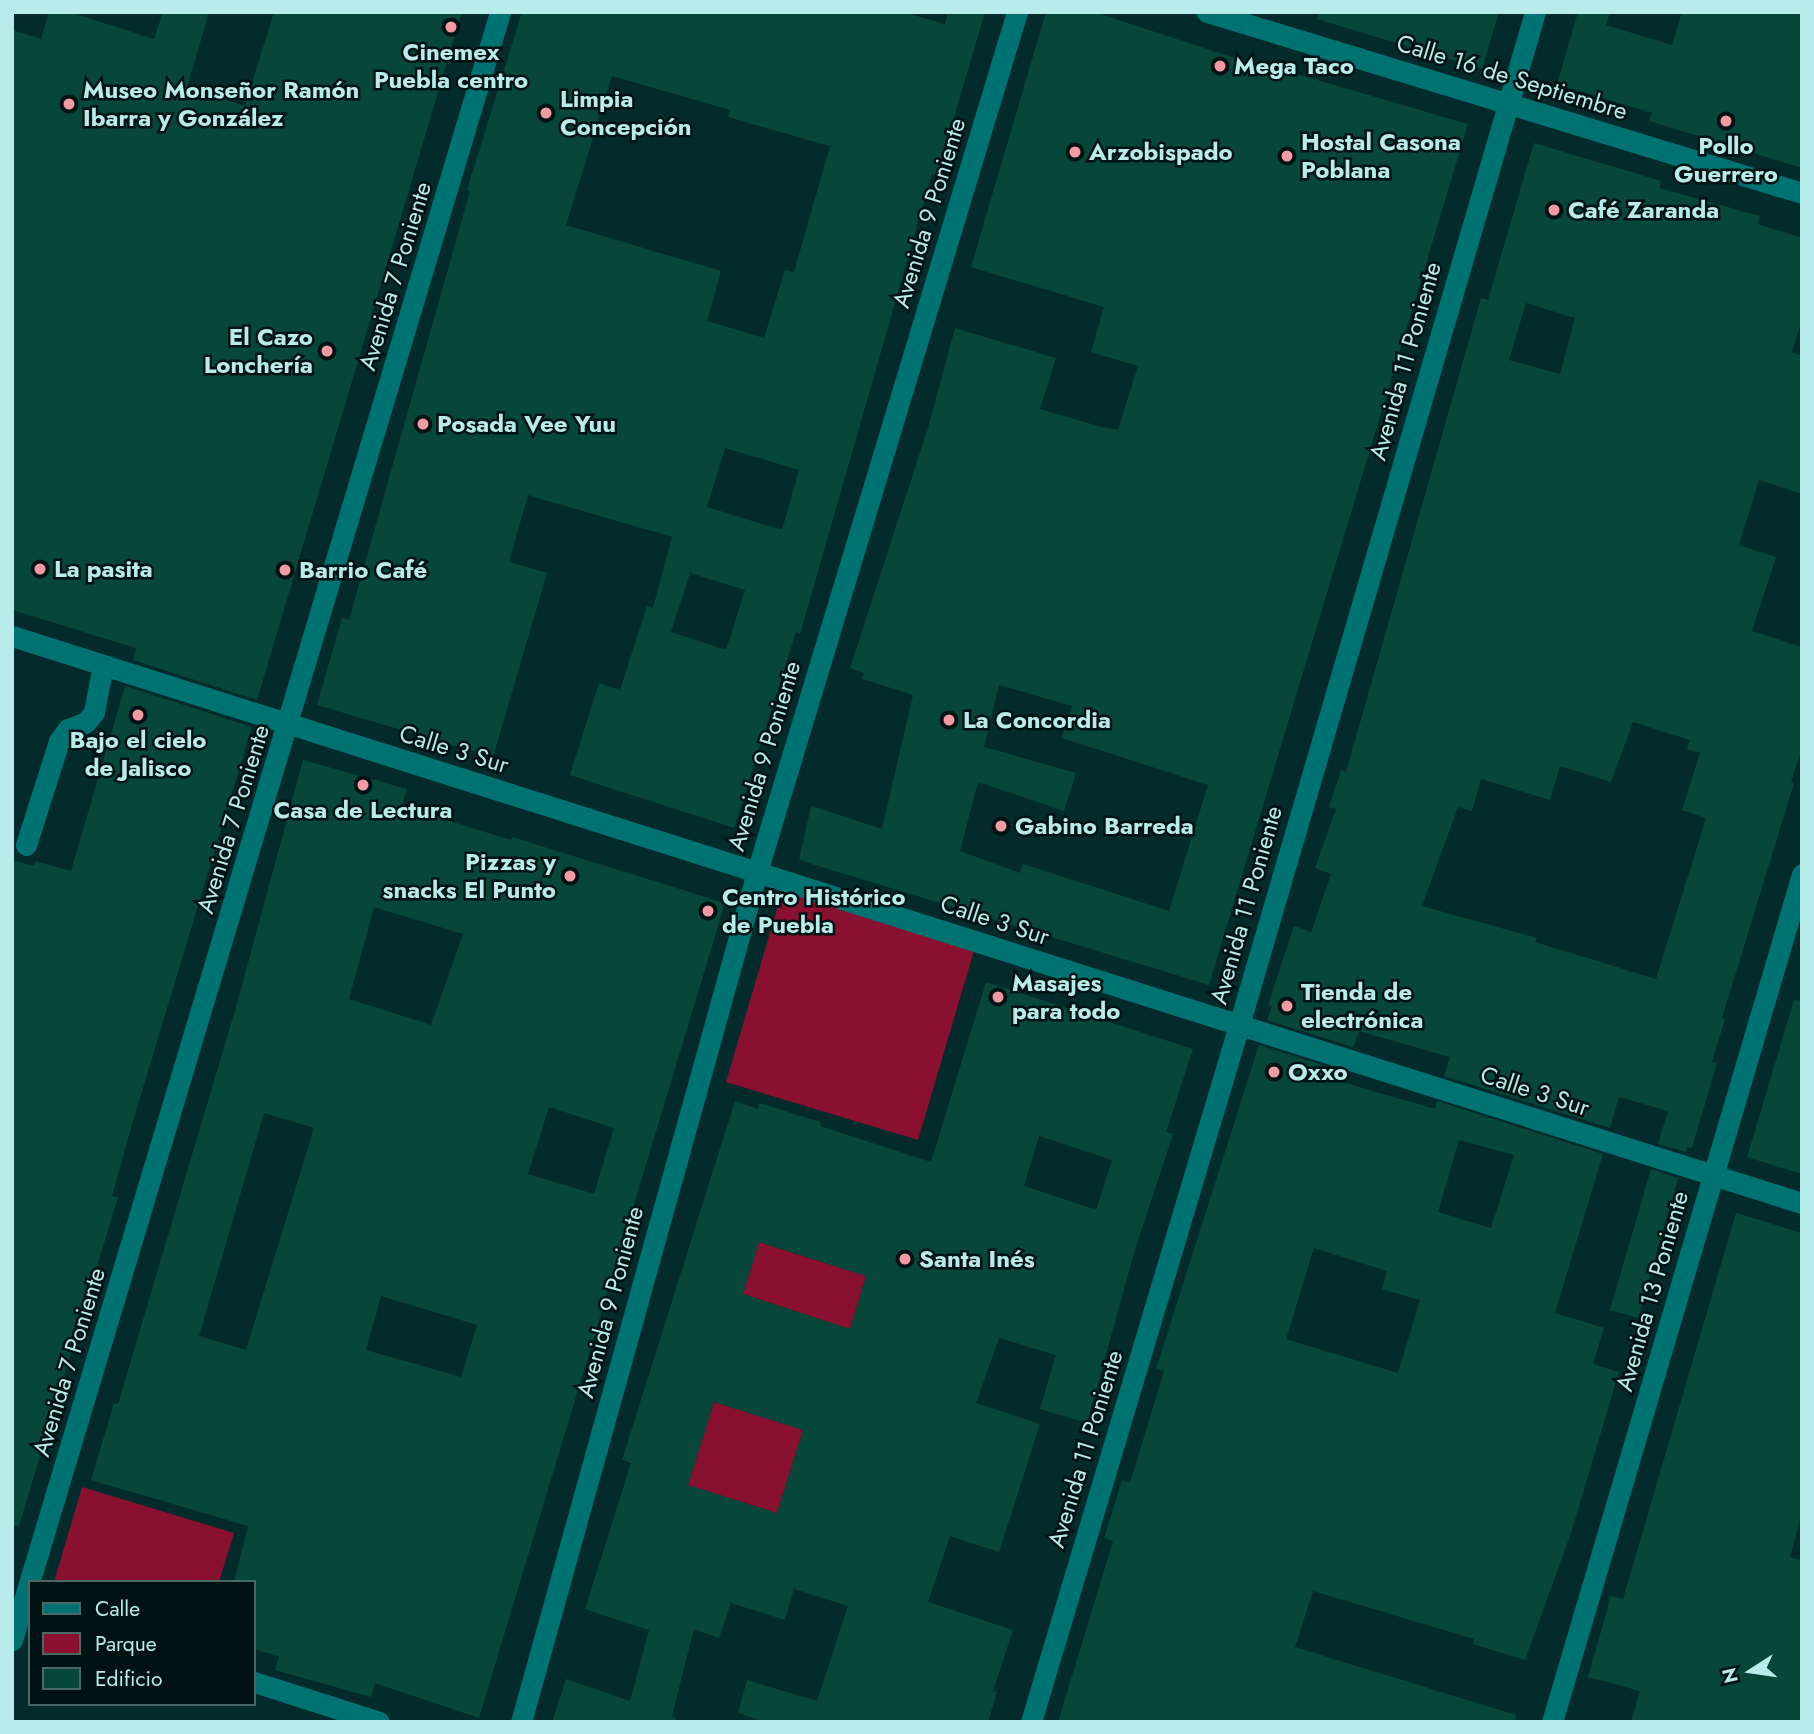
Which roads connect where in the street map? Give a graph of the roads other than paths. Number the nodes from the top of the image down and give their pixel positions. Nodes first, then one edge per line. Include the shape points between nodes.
1 (500, 12) edge
2 (1017, 12) edge
3 (1207, 12) edge
4 (1535, 12) edge
5 (1508, 102) junction
6 (1802, 193) edge
7 (12, 636) edge
8 (103, 665) junction
9 (288, 725) junction
10 (26, 845) dead end
11 (757, 872) junction
12 (1802, 874) edge
13 (1239, 1025) junction
14 (1713, 1175) junction
15 (1802, 1203) edge
16 (30, 1580) edge
17 (28, 1586) edge
18 (21, 1609) edge
19 (12, 1640) edge
20 (256, 1683) edge
21 (379, 1722) edge
22 (521, 1722) edge
23 (1031, 1722) edge
24 (1552, 1722) edge

1 - 9 street, Avenida 7 Poniente
2 - 11 street, Avenida 9 Poniente
3 - 5 street, Calle 16 de Septiembre
4 - 5 street, Avenida 11 Poniente
5 - 6 street, Calle 16 de Septiembre
5 - 13 street, Avenida 11 Poniente
7 - 8 street, Calle 3 Sur
8 - 9 street, Calle 3 Sur
8 - 10 street via 94,712 59,741
9 - 11 street, Calle 3 Sur
9 - 16 street, Avenida 7 Poniente
11 - 13 street, Calle 3 Sur
11 - 22 street, Avenida 9 Poniente
12 - 14 street, Avenida 13 Poniente
13 - 14 street, Calle 3 Sur
13 - 23 street, Avenida 11 Poniente
14 - 15 street, Calle 3 Sur
14 - 24 street, Avenida 13 Poniente
17 - 18 street, Avenida 7 Poniente
18 - 19 street, Avenida 7 Poniente
20 - 21 street

